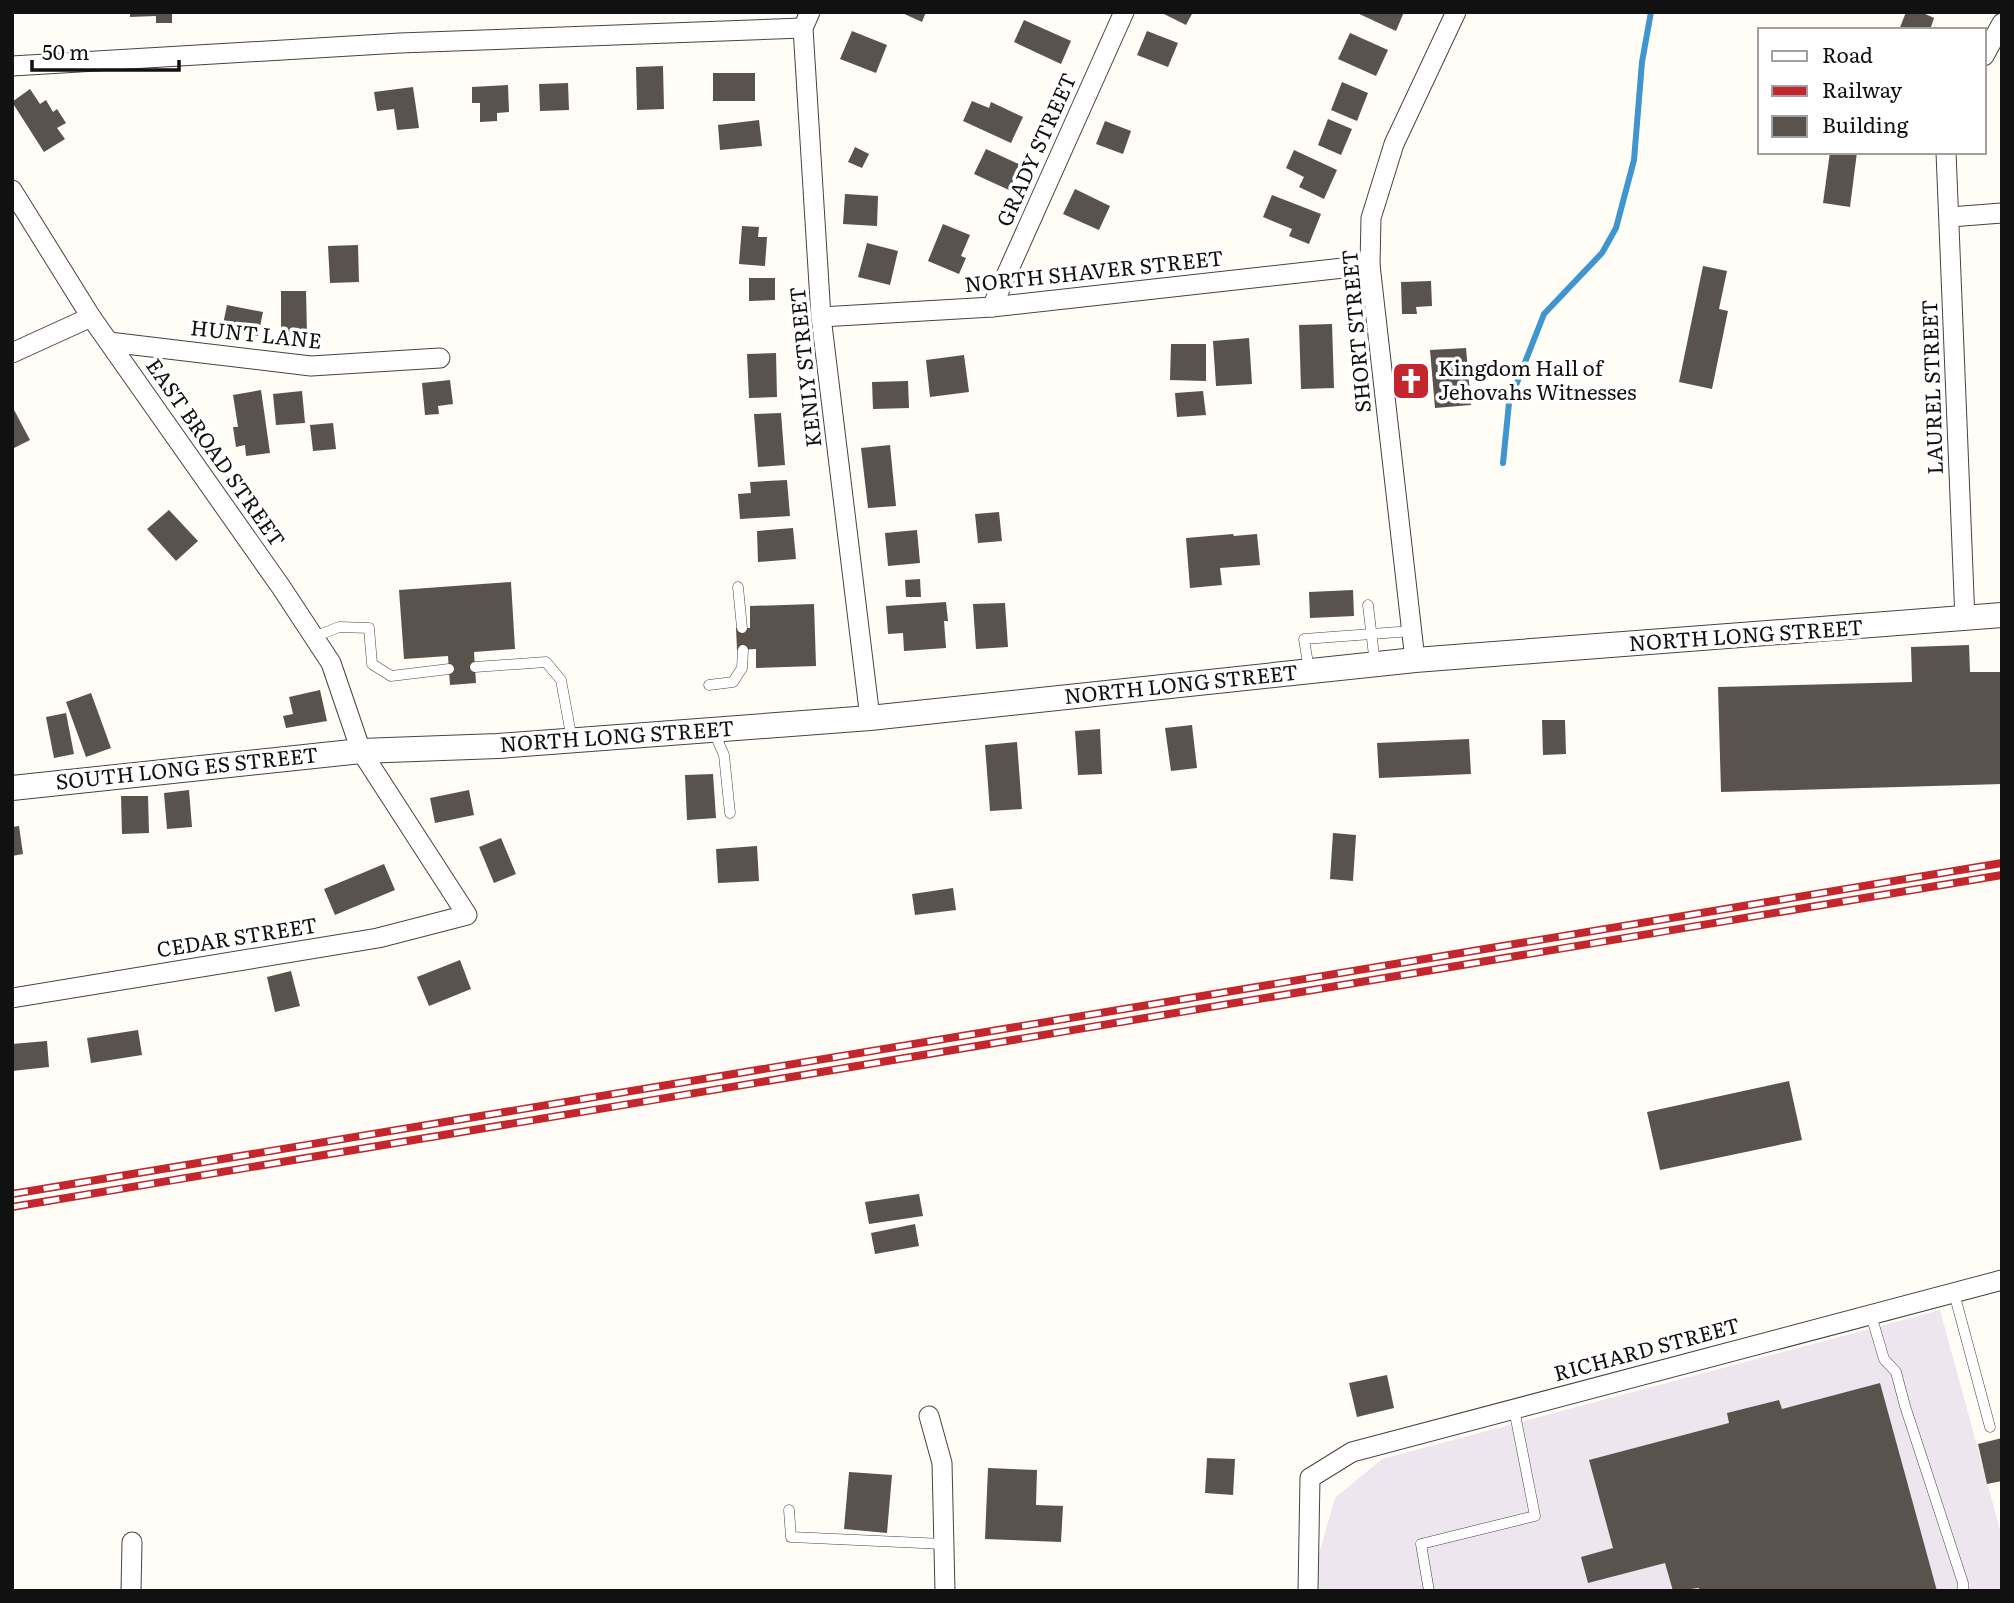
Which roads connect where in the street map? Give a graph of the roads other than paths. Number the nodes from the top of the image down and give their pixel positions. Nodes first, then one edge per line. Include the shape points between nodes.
1 (1124, 12) edge
2 (1455, 12) edge
3 (806, 20) edge
4 (2002, 23) edge
5 (1986, 52) edge
6 (12, 66) edge
7 (1946, 154) edge
8 (12, 190) edge
9 (2002, 213) edge
10 (1950, 217) junction
11 (1370, 265) junction
12 (992, 307) junction
13 (91, 317) junction
14 (821, 317) junction
15 (109, 342) junction
16 (12, 353) edge
17 (440, 358) dead end
18 (738, 587) dead end
19 (1368, 605) dead end
20 (2002, 615) edge
21 (1965, 620) junction
22 (741, 628) dead end
23 (1412, 631) junction
24 (1371, 634) junction
25 (314, 636) junction
26 (743, 650) dead end
27 (1415, 660) junction
28 (1376, 664) junction
29 (475, 667) dead end
30 (449, 669) dead end
31 (1309, 671) junction
32 (709, 685) dead end
33 (870, 718) junction
34 (712, 730) junction
35 (572, 740) junction
36 (361, 751) junction
37 (12, 788) edge
38 (730, 813) dead end
39 (467, 915) joint
40 (12, 998) edge
41 (2002, 1280) edge
42 (1954, 1293) junction
43 (1871, 1315) junction
44 (1514, 1409) junction
45 (929, 1416) dead end
46 (1990, 1427) dead end
47 (789, 1510) dead end
48 (132, 1542) dead end
49 (944, 1544) junction
50 (131, 1591) edge
51 (945, 1591) edge
52 (1308, 1591) edge
53 (1430, 1591) edge
54 (1963, 1591) edge

1 - 12 street, GRADY STREET
2 - 11 street, SHORT STREET via 1394,144 1371,218
3 - 6 street
3 - 14 street, KENLY STREET
4 - 5 street
7 - 10 street, LAUREL STREET
8 - 13 street, EAST BROAD STREET
9 - 10 street
10 - 21 street, LAUREL STREET
11 - 12 street, NORTH SHAVER STREET
11 - 23 street, SHORT STREET
12 - 14 street, NORTH SHAVER STREET
13 - 15 street, EAST BROAD STREET
13 - 16 street
14 - 33 street, KENLY STREET
15 - 17 street, HUNT LANE via 311,366
15 - 25 street, EAST BROAD STREET
18 - 22 lane
19 - 24 lane
20 - 21 street, NORTH LONG STREET
21 - 27 street, NORTH LONG STREET
23 - 24 lane
23 - 27 street, SHORT STREET
24 - 28 lane
24 - 31 lane via 1304,639
25 - 30 lane via 339,627 369,628 372,664 391,676
25 - 36 street, EAST BROAD STREET via 331,663
26 - 32 lane via 742,668 733,682
27 - 28 street, NORTH LONG STREET
28 - 31 street, NORTH LONG STREET
29 - 35 lane via 546,662 561,680
31 - 33 street, NORTH LONG STREET
33 - 34 street, NORTH LONG STREET
34 - 35 street, NORTH LONG STREET
34 - 38 lane via 724,755
35 - 36 street, NORTH LONG STREET
36 - 37 street, SOUTH LONG ES STREET
36 - 39 street, EAST BROAD STREET
39 - 40 street, CEDAR STREET via 378,938
41 - 42 street, RICHARD STREET
42 - 43 street, RICHARD STREET
42 - 46 lane
43 - 44 street, RICHARD STREET
43 - 54 lane via 1884,1359 1896,1372
44 - 52 street, RICHARD STREET via 1352,1452 1310,1478
44 - 53 lane via 1535,1516 1421,1544
45 - 49 street via 942,1463
47 - 49 lane via 791,1537
48 - 50 street
49 - 51 street

